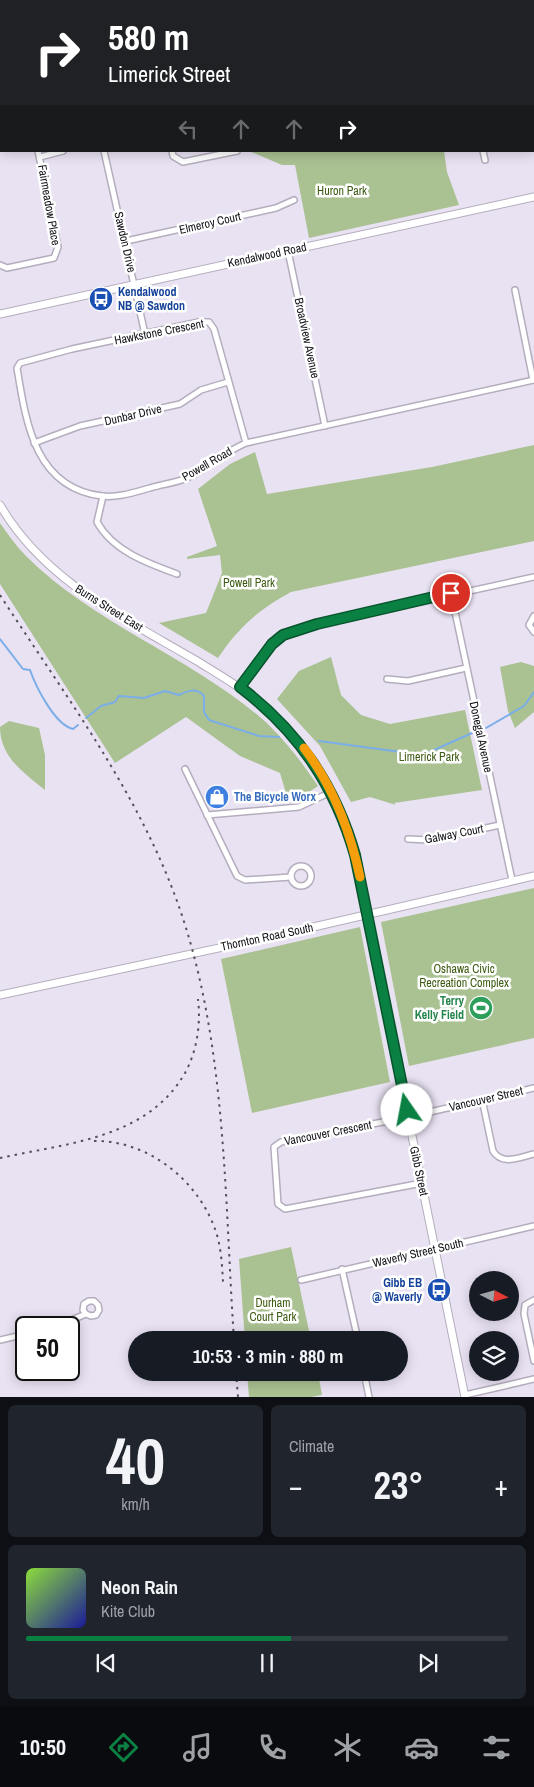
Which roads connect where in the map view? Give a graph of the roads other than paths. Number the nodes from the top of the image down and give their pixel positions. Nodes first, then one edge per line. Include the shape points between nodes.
1 (55, 152) edge
2 (104, 152) edge
3 (172, 152) edge
4 (232, 152) edge
5 (483, 152) edge
6 (39, 154) edge
7 (485, 160) dead end
8 (534, 197) edge
9 (294, 200) dead end
10 (126, 241) junction
11 (288, 251) junction
12 (0, 265) edge
13 (134, 285) junction
14 (515, 290) dead end
15 (0, 314) edge
16 (145, 334) junction
17 (17, 368) joint
18 (533, 380) edge
19 (228, 382) junction
20 (325, 426) junction
21 (34, 443) junction
22 (246, 443) junction
23 (103, 496) junction
24 (0, 505) edge
25 (177, 574) dead end
26 (534, 577) edge
27 (451, 593) junction
28 (534, 616) edge
29 (534, 632) edge
30 (466, 668) junction
31 (387, 679) dead end
32 (240, 687) junction
33 (185, 769) dead end
34 (331, 792) junction
35 (207, 815) junction
36 (500, 825) junction
37 (408, 839) dead end
38 (534, 876) edge
39 (291, 877) dead end
40 (512, 880) junction
41 (367, 915) junction
42 (0, 995) edge
43 (534, 1088) edge
44 (482, 1100) junction
45 (408, 1117) junction
46 (534, 1154) edge
47 (422, 1183) junction
48 (534, 1226) edge
49 (435, 1249) junction
50 (342, 1269) junction
51 (301, 1280) dead end
52 (534, 1300) edge
53 (86, 1314) dead end
54 (80, 1316) edge
55 (356, 1331) edge
56 (15, 1337) edge
57 (0, 1340) edge
58 (534, 1361) edge
59 (534, 1379) edge
60 (366, 1381) edge
61 (465, 1396) edge
62 (369, 1397) edge

1 - 6 street, Fairmeadow Place
2 - 10 street, Sawdon Drive
3 - 4 street via 182,162
5 - 7 street
6 - 12 street, Fairmeadow Place via 58,247 54,258 7,268
8 - 11 street, Kendalwood Road
9 - 10 street, Elmeroy Court via 276,208
10 - 13 street, Sawdon Drive
11 - 13 street, Kendalwood Road
11 - 20 street, Broadview Avenue
13 - 15 street, Kendalwood Road
13 - 16 street, Sawdon Drive
14 - 18 street
16 - 17 street, Hawkstone Crescent via 72,349 20,363
16 - 19 street, Hawkstone Crescent via 209,322 214,329
17 - 21 street, Powell Road
18 - 20 street, Powell Road
19 - 21 street, Dunbar Drive via 201,390 180,404 80,426
19 - 22 street, Hawkstone Crescent
20 - 22 street, Powell Road
21 - 23 street, Powell Road via 46,467 74,490
22 - 23 street, Powell Road via 230,449 188,478 124,495
23 - 25 street via 97,522 109,541 148,563
24 - 32 street, Burns Street East via 36,552 69,584
26 - 27 street
27 - 30 street, Donegal Avenue
27 - 32 street via 283,635 272,644
28 - 29 street via 529,625
30 - 31 street via 408,681
30 - 36 street, Donegal Avenue
32 - 34 street, Gibb Street via 289,730 309,755
33 - 35 street
34 - 35 street via 299,807
34 - 41 street, Gibb Street via 353,848
35 - 39 street via 237,876 245,880
36 - 37 street, Galway Court via 429,840
36 - 40 street, Donegal Avenue
38 - 40 street, Thornton Road South
40 - 41 street, Thornton Road South
41 - 42 street, Thornton Road South
41 - 45 street, Gibb Street
43 - 44 street, Vancouver Street
44 - 45 street, Vancouver Street
44 - 46 street via 497,1157 503,1160
45 - 47 street, Gibb Street
45 - 47 street, Vancouver Crescent via 277,1144 273,1152 278,1204 289,1210
47 - 49 street, Gibb Street
48 - 49 street, Waverly Street South
49 - 50 street, Waverly Street South
49 - 61 street, Gibb Street
50 - 51 street, Waverly Street South
50 - 55 street
52 - 58 street via 525,1305 524,1314
53 - 54 street
56 - 57 street
59 - 61 street
60 - 62 street

